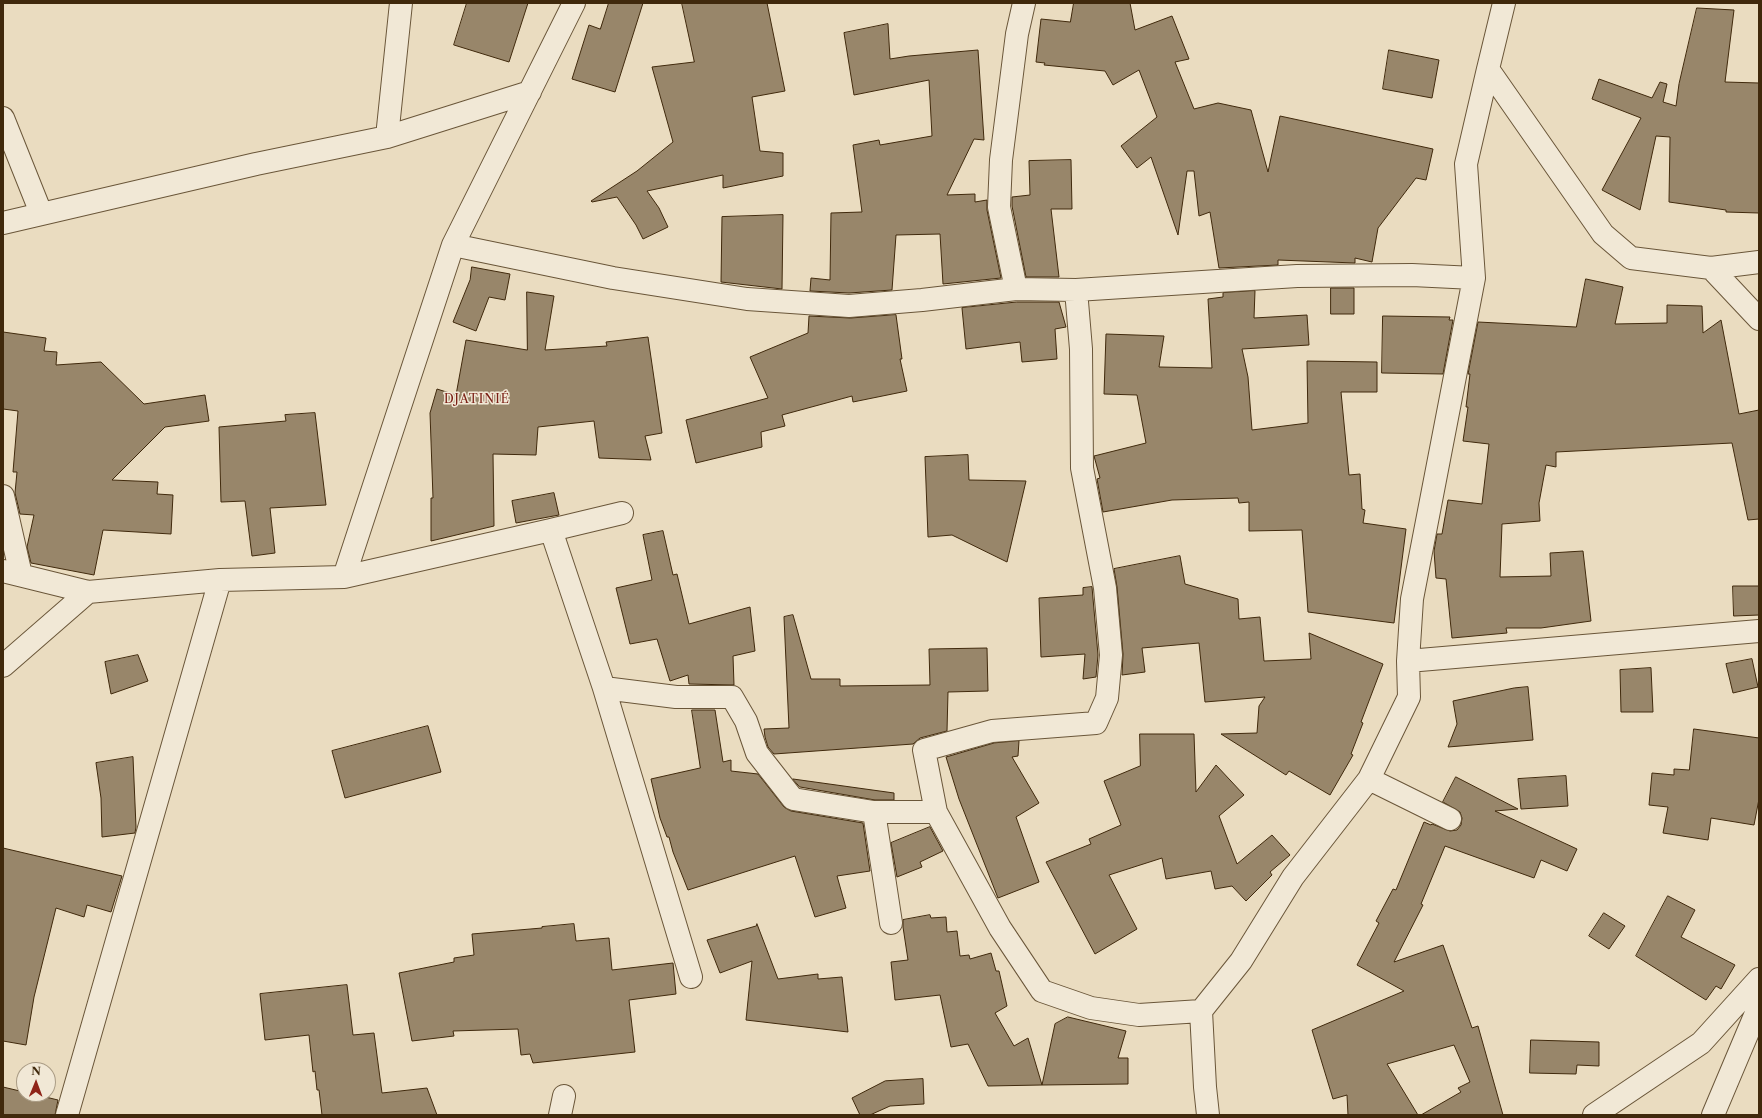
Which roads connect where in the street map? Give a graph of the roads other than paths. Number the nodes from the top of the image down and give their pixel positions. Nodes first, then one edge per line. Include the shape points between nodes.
1 (401, 3) edge
2 (574, 3) edge
3 (1024, 3) edge
4 (1504, 3) edge
5 (1488, 69) junction
6 (530, 92) junction
7 (3, 118) edge
8 (387, 137) junction
9 (41, 213) junction
10 (3, 223) edge
11 (453, 245) junction
12 (1759, 262) edge
13 (1711, 268) junction
14 (1474, 278) junction
15 (1016, 289) junction
16 (1076, 290) junction
17 (1759, 319) edge
18 (3, 496) edge
19 (622, 513) dead end
20 (551, 530) junction
21 (12, 573) edge
22 (344, 577) junction
23 (220, 580) junction
24 (88, 592) junction
25 (1759, 632) edge
26 (1408, 661) junction
27 (3, 666) edge
28 (604, 688) junction
29 (1369, 779) junction
30 (874, 812) junction
31 (936, 812) junction
32 (1450, 819) dead end
33 (891, 923) dead end
34 (691, 977) dead end
35 (1759, 979) edge
36 (1759, 1006) edge
37 (1201, 1012) junction
38 (67, 1115) edge
39 (1208, 1115) edge
40 (1594, 1115) edge
41 (1712, 1115) edge

1 - 8 street
2 - 6 street
3 - 15 street via 1017,34 1001,160 999,207
4 - 5 street
5 - 13 street via 1603,234 1631,258
5 - 14 street via 1466,164
6 - 8 street
6 - 11 street
7 - 9 street
8 - 9 street
9 - 10 street
11 - 15 street via 614,278 747,299 849,306
11 - 22 street
12 - 13 street
13 - 17 street
14 - 16 street via 1412,275 1297,276
14 - 26 street via 1412,599
15 - 16 street
16 - 31 street via 1081,349 1082,468 1104,588 1111,655 1107,698 1096,723 992,731 924,750
18 - 21 street
19 - 20 street
20 - 22 street
20 - 28 street
21 - 24 street
22 - 23 street
23 - 24 street
23 - 38 street
24 - 27 street
25 - 26 street
26 - 29 street via 1409,697
28 - 30 street via 676,697 732,697 746,721 757,753 793,799
28 - 34 street
29 - 32 street
29 - 37 street via 1293,878 1241,961
30 - 31 street
30 - 33 street
31 - 37 street via 1000,928 1042,991 1091,1008 1138,1015
35 - 40 street via 1701,1043
36 - 41 street
37 - 39 street

